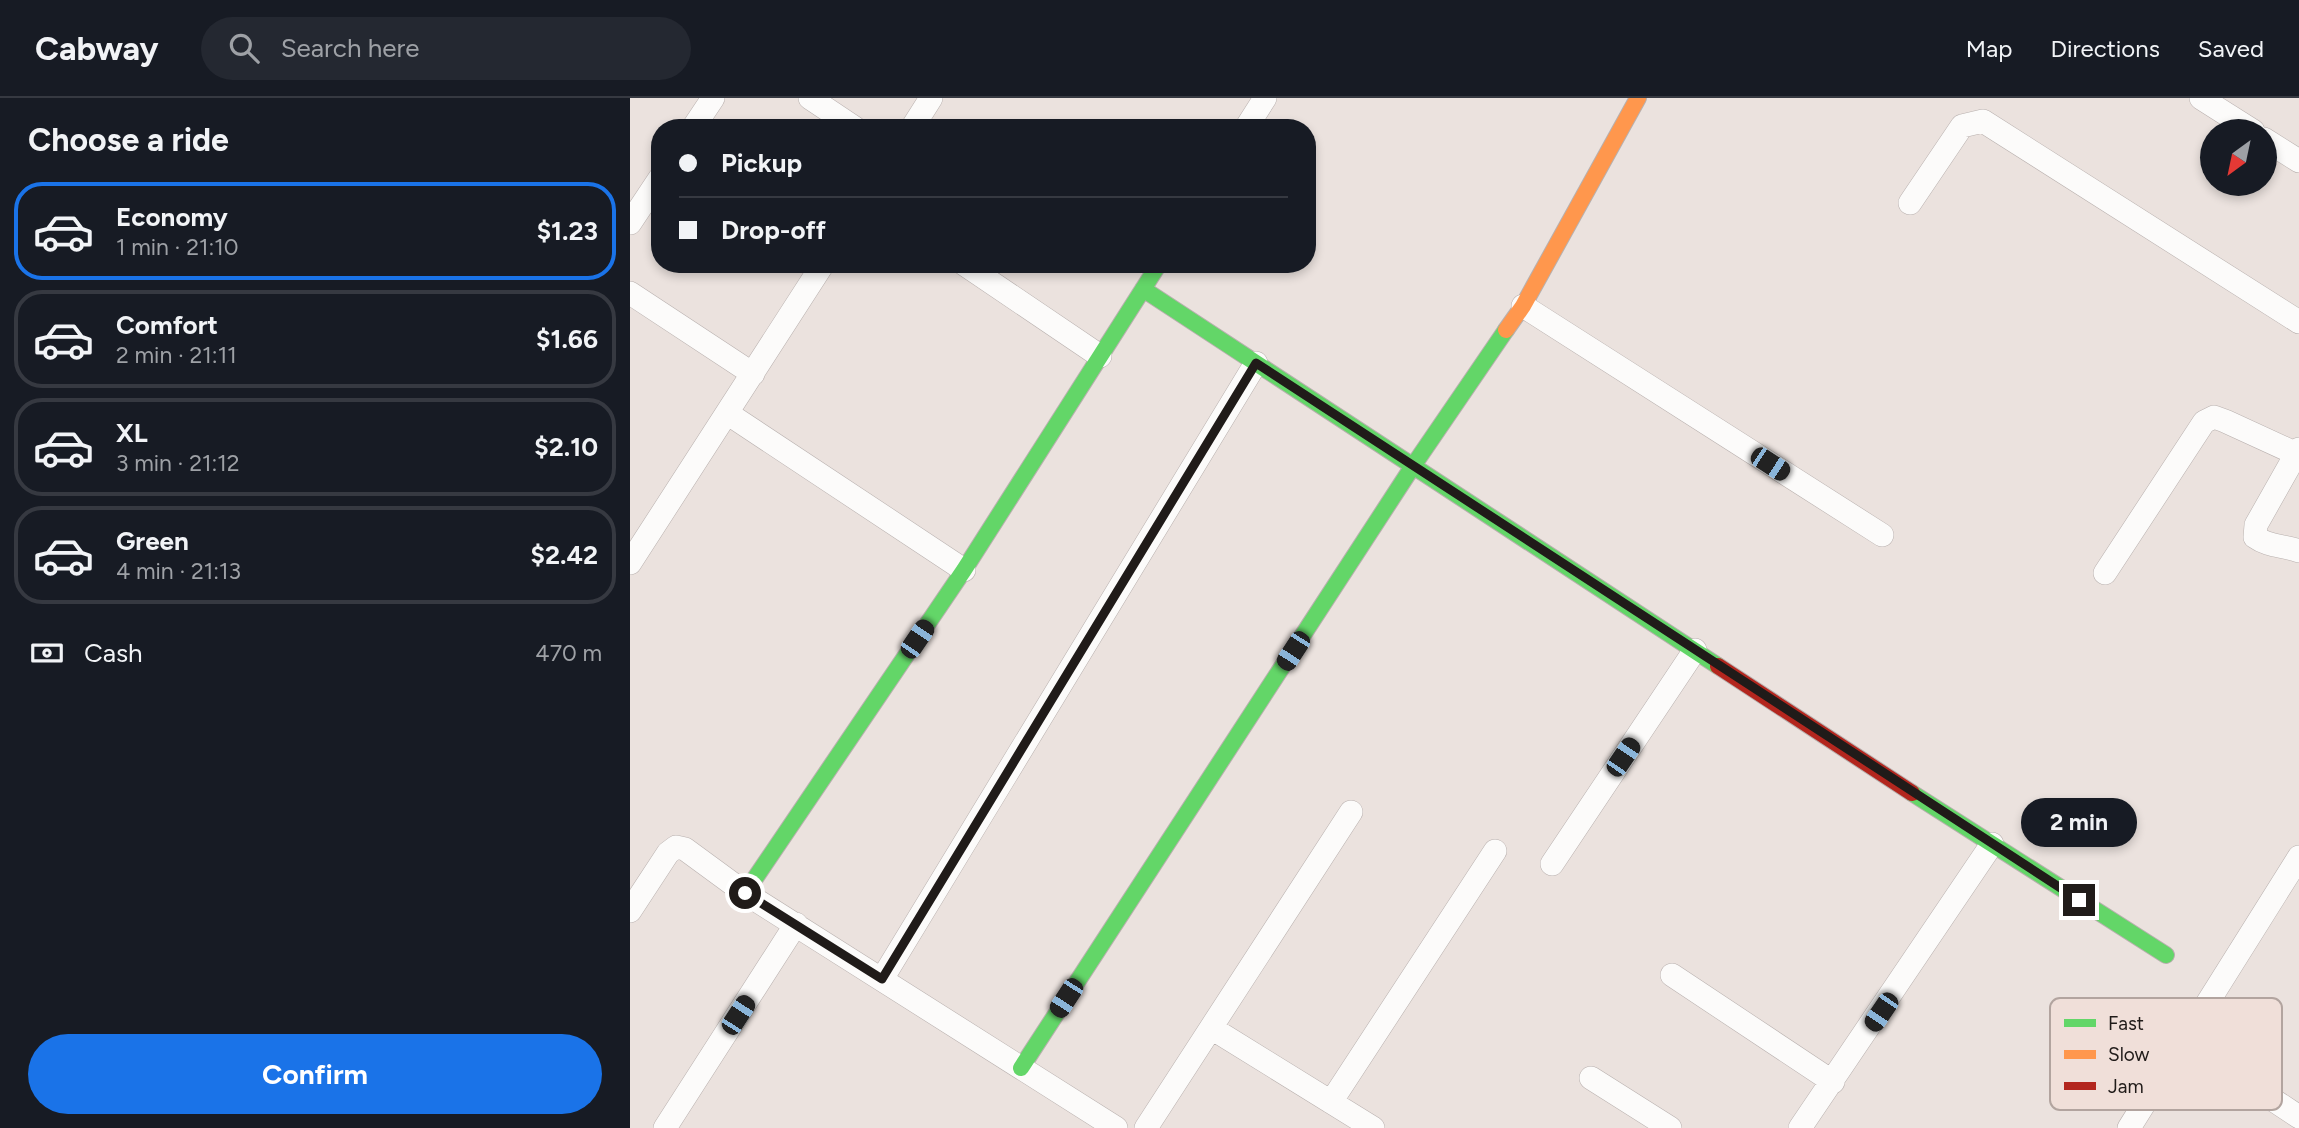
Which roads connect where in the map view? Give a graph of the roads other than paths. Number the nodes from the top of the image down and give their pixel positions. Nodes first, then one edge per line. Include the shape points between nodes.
1 (713, 98) edge
2 (810, 98) edge
3 (931, 98) edge
4 (1265, 98) edge
5 (1638, 98) edge
6 (2201, 98) edge
7 (699, 119) edge
8 (842, 119) edge
9 (918, 119) edge
10 (1252, 119) edge
11 (2234, 119) edge
12 (2277, 147) edge
13 (2299, 161) edge
14 (651, 192) edge
15 (1910, 203) dead end
16 (630, 223) edge
17 (817, 273) edge
18 (977, 273) edge
19 (1153, 273) edge
20 (1143, 289) junction
21 (630, 293) edge
22 (1523, 306) junction
23 (2299, 321) edge
24 (1100, 356) junction
25 (1256, 363) junction
26 (753, 374) junction
27 (727, 413) junction
28 (2298, 453) edge
29 (1413, 466) junction
30 (1882, 536) dead end
31 (2299, 551) edge
32 (630, 562) edge
33 (964, 569) junction
34 (2105, 573) dead end
35 (1695, 650) junction
36 (1351, 812) dead end
37 (1992, 844) junction
38 (1495, 851) dead end
39 (2299, 857) edge
40 (1552, 864) dead end
41 (745, 893) junction
42 (630, 911) edge
43 (796, 924) junction
44 (2166, 955) dead end
45 (1672, 975) dead end
46 (882, 979) junction
47 (2211, 998) edge
48 (1213, 1029) junction
49 (1021, 1068) junction
50 (1591, 1078) dead end
51 (1833, 1082) junction
52 (1331, 1102) junction
53 (2282, 1106) edge
54 (2140, 1110) edge
55 (2299, 1117) edge
56 (1812, 1124) edge
57 (665, 1128) edge
58 (1116, 1128) edge
59 (1146, 1128) edge
60 (1373, 1128) edge
61 (1670, 1128) edge
62 (2129, 1128) edge

1 - 7 street
2 - 8 street
3 - 9 street
4 - 10 street
5 - 22 street
6 - 11 street
12 - 13 street
14 - 16 street
15 - 23 street via 1962,126 1983,121
17 - 26 street
18 - 24 street
19 - 20 street
20 - 24 street
20 - 25 street
21 - 26 street
22 - 29 street
22 - 30 street
24 - 33 street
25 - 29 street
25 - 46 street
26 - 27 street
27 - 32 street
27 - 33 street
28 - 31 street via 2256,525 2255,537 2267,545
28 - 34 street via 2214,417 2204,422
29 - 35 street
29 - 49 street
33 - 41 street
35 - 37 street
35 - 40 street
36 - 48 street
37 - 44 street
37 - 51 street
38 - 52 street
39 - 47 street
41 - 42 street via 677,847 668,853
41 - 43 street
43 - 46 street
43 - 57 street
45 - 51 street
46 - 49 street
48 - 52 street
48 - 59 street
49 - 58 street
50 - 61 street
51 - 56 street
52 - 60 street
53 - 55 street
54 - 62 street

